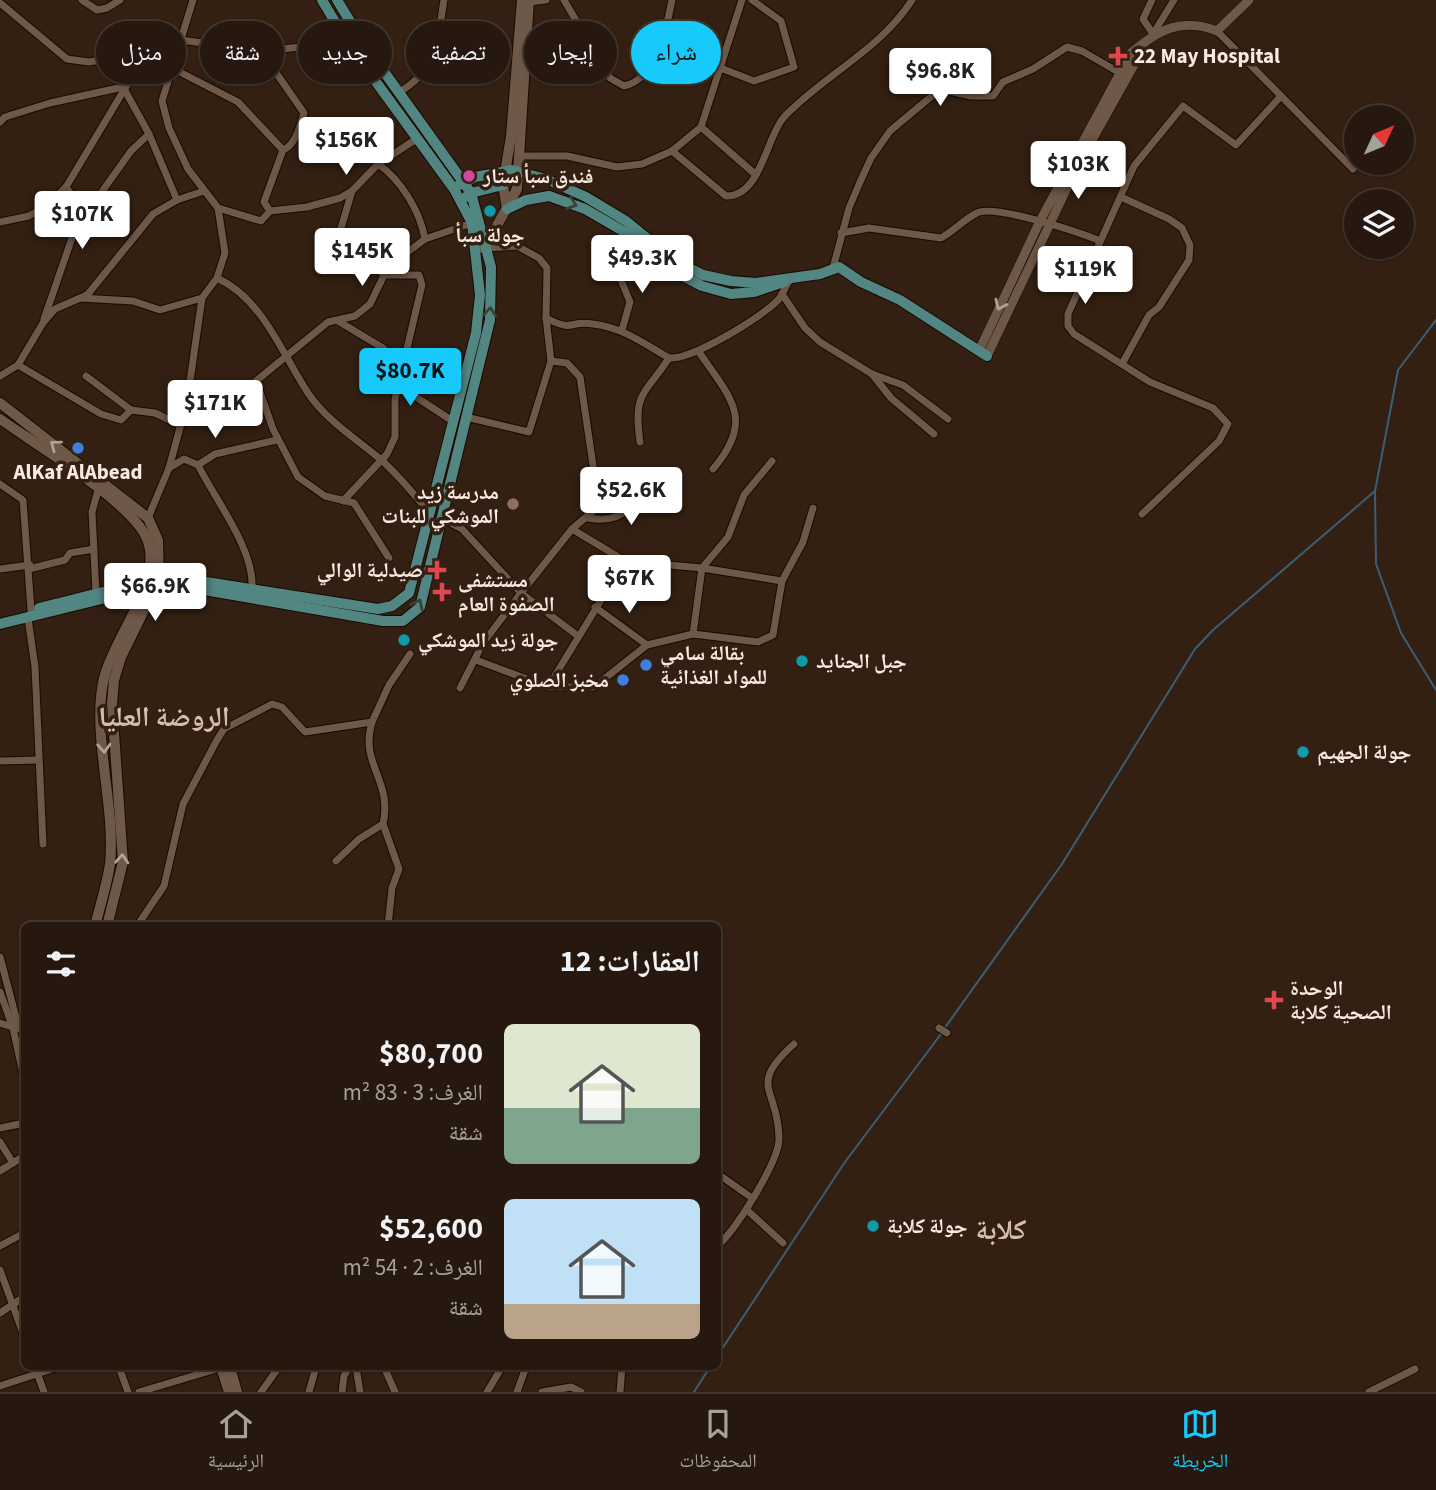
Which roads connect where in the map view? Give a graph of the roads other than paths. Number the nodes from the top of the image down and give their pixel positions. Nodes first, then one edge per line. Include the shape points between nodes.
1 (82, 0) edge
2 (120, 0) edge
3 (193, 0) edge
4 (322, 0) edge
5 (337, 0) edge
6 (436, 0) edge
7 (545, 0) edge
8 (564, 0) edge
9 (672, 0) edge
10 (742, 0) edge
11 (752, 0) edge
12 (912, 0) edge
13 (1152, 0) edge
14 (1174, 0) edge
15 (1249, 0) edge
16 (526, 1) edge
17 (444, 3) edge
18 (0, 4) edge
19 (334, 21) edge
20 (350, 21) edge
21 (186, 23) edge
22 (1217, 31) junction
23 (1153, 34) junction
24 (721, 59) edge
25 (96, 61) edge
26 (721, 68) edge
27 (1120, 73) junction
28 (186, 75) edge
29 (392, 81) edge
30 (125, 84) edge
31 (167, 84) edge
32 (284, 84) edge
33 (378, 84) edge
34 (713, 84) edge
35 (123, 87) junction
36 (400, 92) junction
37 (1281, 96) junction
38 (0, 122) edge
39 (701, 127) junction
40 (149, 134) junction
41 (418, 138) junction
42 (283, 150) junction
43 (672, 151) junction
44 (520, 156) junction
45 (1344, 161) edge
46 (378, 164) junction
47 (518, 171) junction
48 (506, 172) junction
49 (756, 175) junction
50 (458, 185) junction
51 (503, 185) junction
52 (66, 187) junction
53 (204, 191) junction
54 (352, 191) junction
55 (471, 193) junction
56 (1121, 197) junction
57 (177, 200) junction
58 (461, 201) junction
59 (218, 208) junction
60 (82, 209) junction
61 (507, 209) junction
62 (270, 211) junction
63 (1040, 221) junction
64 (0, 222) edge
65 (1053, 222) junction
66 (472, 223) junction
67 (841, 233) junction
68 (425, 239) junction
69 (1098, 240) junction
70 (486, 244) junction
71 (475, 252) junction
72 (614, 264) dead end
73 (833, 268) junction
74 (384, 275) junction
75 (217, 278) junction
76 (789, 278) junction
77 (782, 294) junction
78 (80, 298) junction
79 (202, 298) junction
80 (546, 318) junction
81 (338, 321) junction
82 (43, 323) junction
83 (622, 330) junction
84 (699, 352) junction
85 (983, 354) junction
86 (286, 356) junction
87 (669, 358) junction
88 (551, 361) junction
89 (1122, 364) junction
90 (18, 365) junction
91 (872, 374) junction
92 (0, 376) edge
93 (86, 376) dead end
94 (400, 380) junction
95 (0, 403) edge
96 (131, 410) junction
97 (466, 417) junction
98 (0, 419) edge
99 (948, 419) dead end
100 (455, 423) junction
101 (180, 425) junction
102 (934, 433) dead end
103 (277, 440) junction
104 (640, 442) dead end
105 (381, 460) junction
106 (772, 461) dead end
107 (198, 465) junction
108 (169, 468) junction
109 (713, 468) dead end
110 (0, 484) edge
111 (98, 489) junction
112 (343, 502) junction
113 (673, 502) dead end
114 (813, 508) dead end
115 (1142, 514) dead end
116 (436, 516) junction
117 (148, 518) junction
118 (588, 518) junction
119 (572, 529) junction
120 (94, 549) junction
121 (389, 558) dead end
122 (625, 561) junction
123 (29, 567) junction
124 (702, 568) junction
125 (0, 569) edge
126 (782, 581) junction
127 (154, 582) junction
128 (252, 589) junction
129 (96, 593) junction
130 (141, 593) junction
131 (521, 593) junction
132 (596, 607) junction
133 (30, 614) junction
134 (0, 617) edge
135 (0, 624) edge
136 (693, 635) junction
137 (578, 636) junction
138 (647, 645) junction
139 (410, 654) dead end
140 (475, 660) junction
141 (548, 687) junction
142 (460, 688) dead end
143 (372, 723) junction
144 (38, 760) junction
145 (0, 761) edge
146 (383, 824) junction
147 (43, 844) dead end
148 (336, 861) dead end
149 (96, 922) edge
150 (108, 922) edge
151 (140, 922) edge
152 (388, 922) edge
153 (0, 957) edge
154 (0, 992) edge
155 (0, 1023) edge
156 (13, 1028) junction
157 (939, 1028) dead end
158 (947, 1033) dead end
159 (794, 1044) dead end
160 (21, 1064) edge
161 (21, 1124) edge
162 (0, 1128) edge
163 (0, 1142) edge
164 (21, 1158) edge
165 (13, 1163) junction
166 (0, 1171) edge
167 (721, 1176) edge
168 (752, 1198) junction
169 (747, 1210) junction
170 (21, 1235) edge
171 (721, 1241) edge
172 (783, 1243) dead end
173 (0, 1246) edge
174 (0, 1270) edge
175 (21, 1299) edge
176 (14, 1304) junction
177 (0, 1313) edge
178 (21, 1326) edge
179 (1415, 1369) dead end
180 (36, 1370) edge
181 (120, 1370) edge
182 (212, 1370) edge
183 (223, 1370) edge
184 (231, 1370) edge
185 (277, 1370) edge
186 (315, 1370) edge
187 (347, 1370) edge
188 (356, 1370) edge
189 (385, 1370) edge
190 (500, 1370) edge
191 (525, 1370) edge
192 (622, 1370) edge
193 (0, 1386) edge
194 (44, 1392) edge
195 (128, 1392) edge
196 (139, 1392) edge
197 (229, 1392) edge
198 (237, 1392) edge
199 (262, 1392) edge
200 (309, 1392) edge
201 (342, 1392) edge
202 (360, 1392) edge
203 (395, 1392) edge
204 (487, 1392) edge
205 (517, 1392) edge
206 (542, 1392) edge
207 (581, 1392) edge
208 (620, 1392) edge
209 (1369, 1392) edge

1 - 2 street via 97,9
3 - 21 street
4 - 19 main road
5 - 20 main road
6 - 17 street
7 - 16 street
8 - 9 street via 610,78 624,86 635,82 654,60
10 - 24 street
11 - 26 street via 780,21 794,66 754,81
12 - 49 street via 851,64 784,117
13 - 23 street via 1143,19
14 - 23 street
15 - 22 street
16 - 44 main road
16 - 48 main road
17 - 36 street via 431,66
18 - 25 street via 67,60
22 - 23 street via 1187,24
22 - 37 street
23 - 27 street via 1131,53
23 - 65 street via 1077,167
27 - 63 street
27 - 67 street via 1067,47 1003,82 993,96 949,91 933,95 890,131 871,158
28 - 42 street via 238,102
29 - 36 main road
30 - 35 street
31 - 53 street via 162,101 169,128
32 - 42 street via 304,113 296,136
33 - 41 main road
34 - 39 street
35 - 38 street via 50,103
35 - 40 street
35 - 52 street
36 - 50 main road
37 - 45 street
37 - 56 street via 1236,145 1183,106 1134,166
39 - 43 street
39 - 49 street
40 - 57 street
40 - 60 street via 131,151 91,207
41 - 46 street
41 - 50 main road
42 - 62 street via 264,202
43 - 44 street via 642,164 617,167 566,156
43 - 49 street via 726,196 740,194
44 - 47 main road
46 - 54 street
46 - 68 street via 407,197
47 - 48 main road
47 - 61 main road via 517,189
47 - 76 main road via 586,197 675,261 703,275 756,283
48 - 50 main road
48 - 51 main road
50 - 55 main road
50 - 58 main road
51 - 55 main road
51 - 61 main road
52 - 60 street
52 - 64 street via 29,216
53 - 57 street
53 - 59 street
54 - 62 street via 307,207
54 - 74 street via 339,235 349,251 368,259
55 - 58 main road
55 - 70 main road
56 - 69 street
56 - 89 street via 1182,228 1190,245 1189,260 1159,307 1149,314
57 - 78 street via 153,214 89,294
58 - 66 main road
59 - 62 street via 261,221
59 - 75 street via 225,253
60 - 82 street
61 - 70 main road
61 -> 76 main road via 548,197 585,209 628,234 677,273 731,294 779,286
63 - 65 street
63 - 67 street via 989,210 977,212 941,238 869,228
63 -> 85 street
65 - 69 street
65 - 85 street
66 - 68 street
66 - 71 main road
67 - 73 street
68 - 74 street
69 - 89 street via 1068,314 1068,326
70 - 71 main road
70 - 80 street via 517,246 539,258 547,268
97 -> 70 main road via 490,320 491,267
71 - 100 main road via 481,295
72 - 83 street via 630,302
73 - 76 main road
73 - 85 main road via 900,300
74 - 81 street via 370,304 355,316
74 - 94 street via 419,275 422,279
75 - 79 street
75 - 86 street via 232,284 251,302
76 - 77 street
77 - 84 street via 762,313
77 - 91 street via 820,342
78 - 79 street via 133,301 160,310
78 - 82 street via 55,309
79 - 101 street
80 - 83 street via 564,328 592,323
80 - 88 street
81 - 86 street via 328,322
81 - 94 street via 383,348 396,365
82 - 90 street
83 - 87 street
84 - 87 street
84 - 109 street via 730,397 736,416 736,434
86 - 103 street via 256,381
86 - 105 street via 310,396
87 - 104 street via 641,394 636,418
88 - 97 street via 529,432
88 - 118 street via 567,363 580,377 599,506
89 - 115 street via 1150,382 1213,408 1228,425 1219,441
90 - 92 street
90 - 96 street via 101,414 121,420
91 - 99 street via 903,384
91 - 102 street via 891,398
93 - 96 street
94 - 100 street via 413,395
94 - 105 street via 395,437
117 -> 95 main road
96 - 101 street via 155,413
97 - 116 main road
98 - 111 main road
100 - 116 main road
101 - 108 street
103 - 107 street via 215,454
103 - 112 street via 298,477
105 - 112 street
105 - 116 street
106 - 124 street via 744,495 728,537
107 - 108 street via 184,459
107 - 128 street via 244,545 254,573
108 - 117 street
110 - 123 street via 23,500
111 - 120 street via 92,512
111 - 127 main road via 142,527 152,556
112 - 121 street via 359,508
113 - 118 street via 639,502 624,516 608,521
114 - 126 street via 803,542
127 -> 116 main road via 403,621 420,607
116 - 128 main road via 409,593 392,607
116 - 131 street via 462,529
117 - 127 main road via 158,540
118 - 119 street
119 - 122 street
119 - 131 street
120 - 123 street
120 - 129 street
122 - 124 street
122 - 132 street
123 - 125 street
123 - 133 street
124 - 126 street
124 - 136 street
126 - 136 street via 773,635 767,640
127 - 128 main road via 175,577
127 - 129 main road
127 - 130 main road
150 -> 127 main road via 123,862 114,680
129 - 133 main road
130 - 133 main road
130 -> 149 main road via 104,679 110,863
131 - 137 street
131 - 140 street
132 - 137 street
132 - 138 street
133 - 134 main road
133 - 135 main road
133 - 144 street
136 - 138 street
137 - 141 street
138 - 141 street via 594,687
139 - 143 street
140 - 141 street
140 - 142 street
143 - 146 street via 367,744 384,788
143 - 151 street via 305,732 282,707 272,704 224,729 183,804 164,886
144 - 145 street
144 - 147 street
146 - 148 street
146 - 152 street via 399,869
153 - 156 street via 19,1029
154 - 156 street
155 - 156 street
156 - 160 street
157 - 158 street
159 - 168 street via 773,1062 767,1076 779,1139
161 - 162 street
163 - 165 street
164 - 165 street
165 - 166 street
167 - 168 street
168 - 169 street
169 - 171 street
169 - 172 street
170 - 173 street
174 - 176 street
175 - 176 street
176 - 177 street
176 - 178 street
179 - 209 street
180 - 193 street
180 - 194 street
181 - 195 street
182 - 196 street
183 - 197 main road
184 - 198 main road
185 - 199 street
186 - 200 street
187 - 201 street
188 - 202 street
189 - 203 street
190 - 204 street
191 - 205 street
192 - 208 street
206 - 207 street via 571,1387

